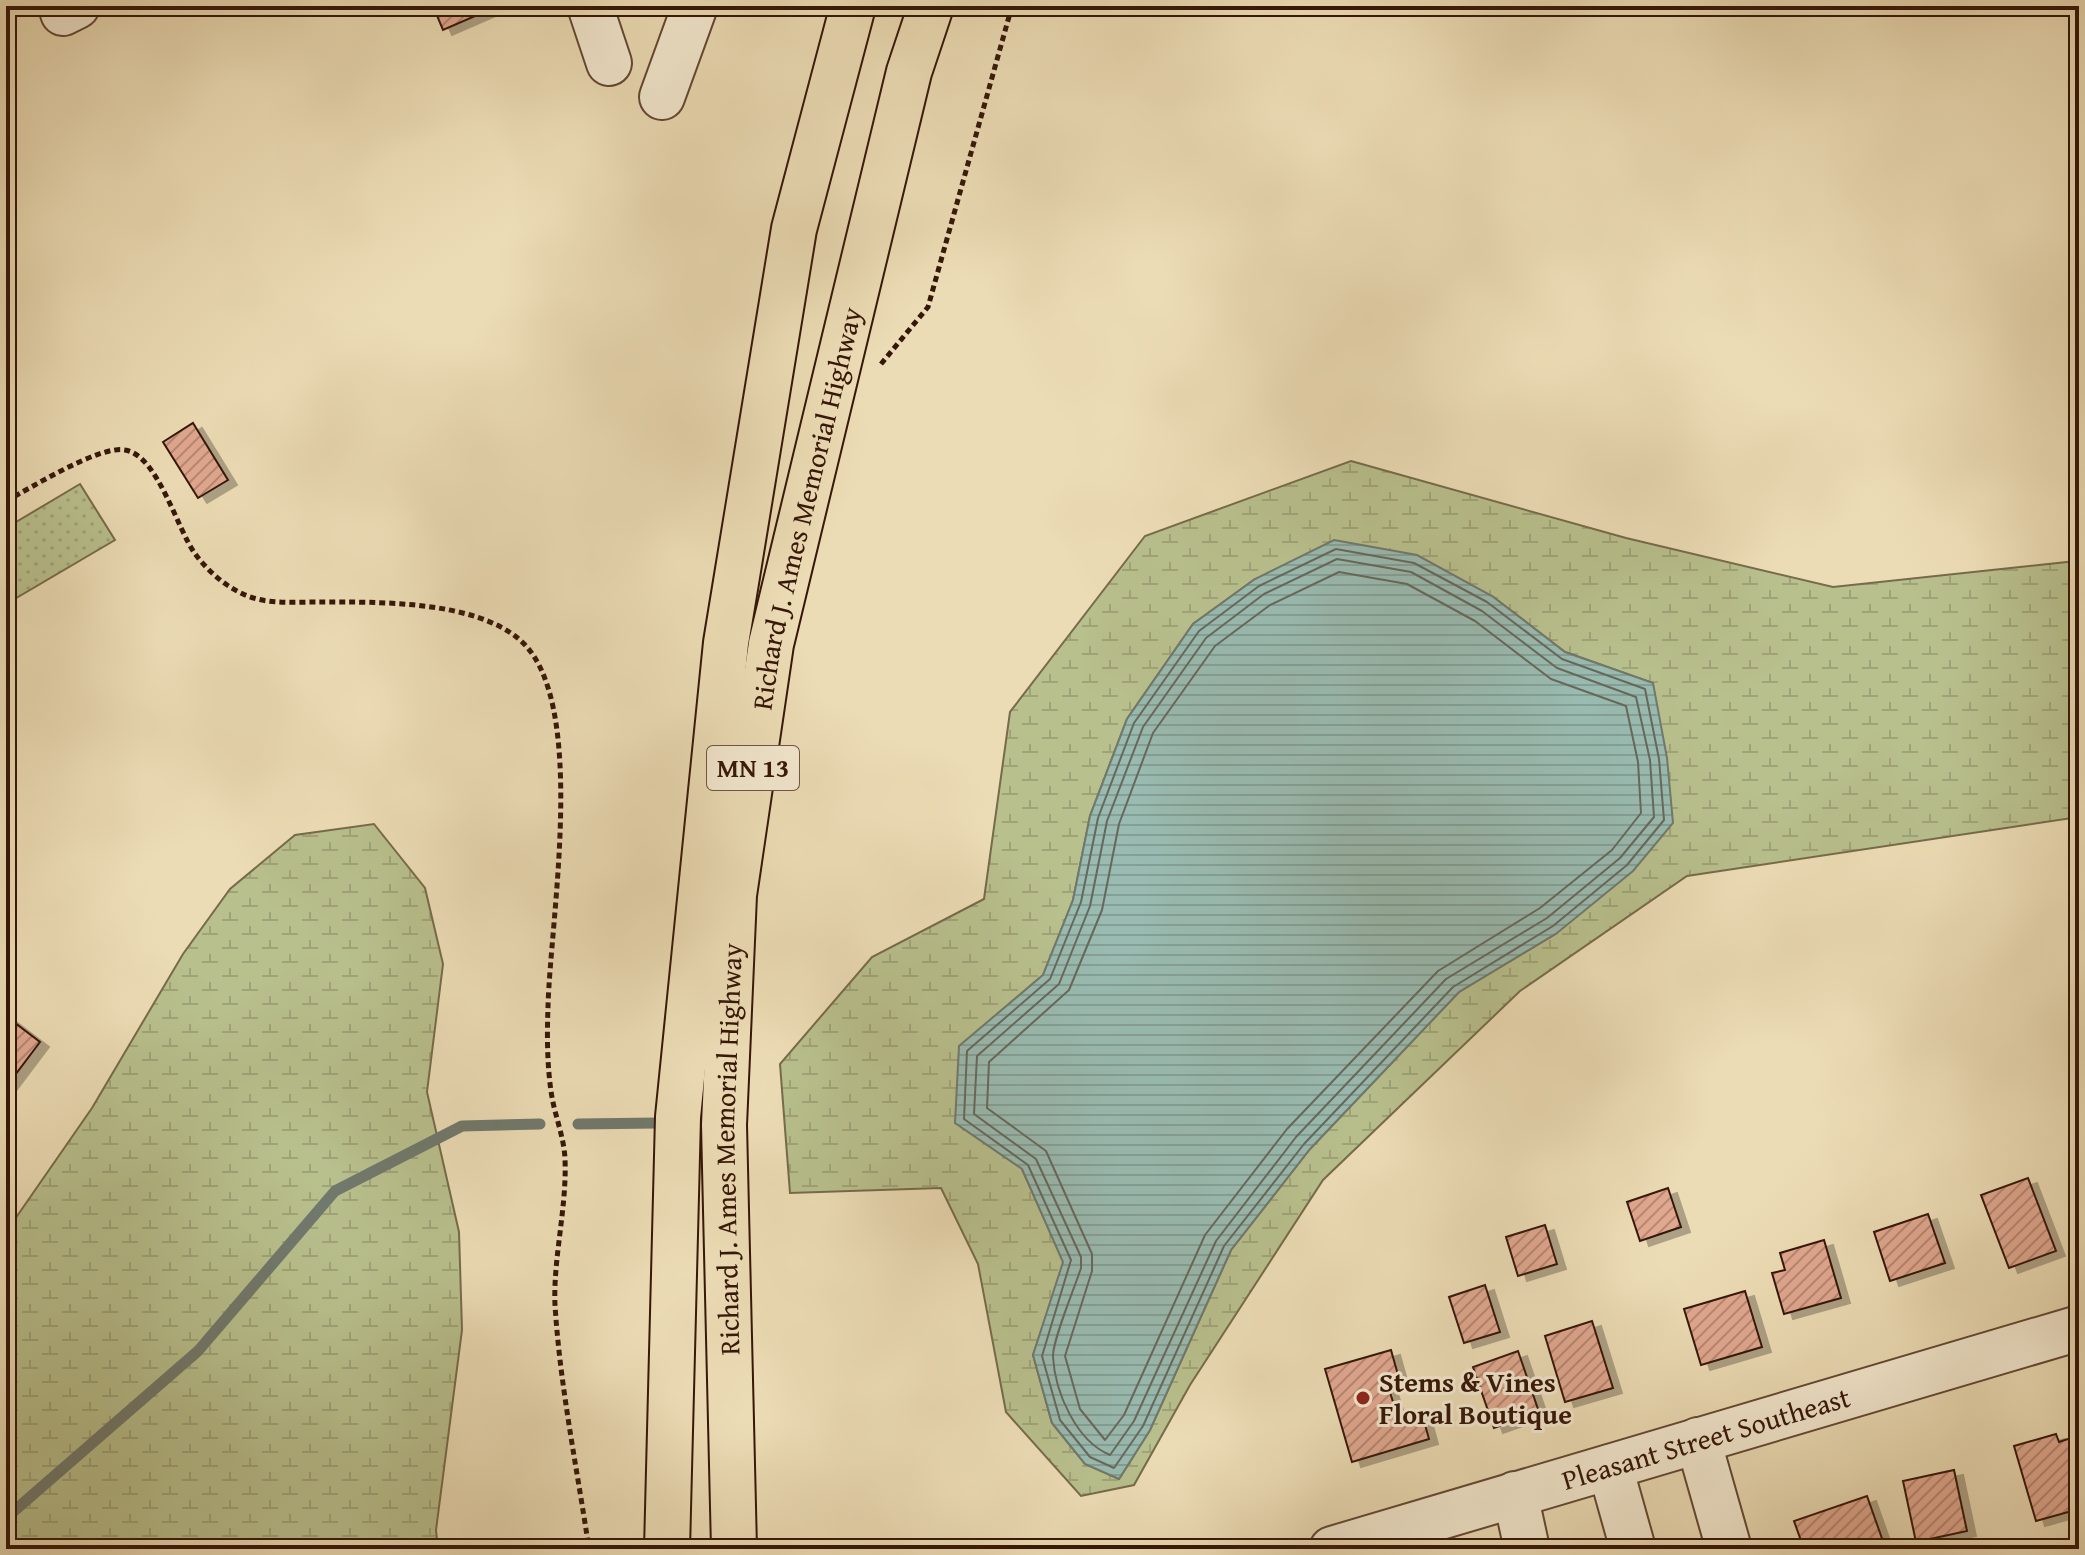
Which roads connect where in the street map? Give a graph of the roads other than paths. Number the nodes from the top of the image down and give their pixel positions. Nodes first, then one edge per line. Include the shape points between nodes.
1 (61, 6) edge
2 (77, 6) edge
3 (590, 6) edge
4 (695, 6) edge
5 (853, 6) edge
6 (931, 6) edge
7 (609, 63) dead end
8 (662, 97) dead end
9 (2079, 1328) edge
10 (1698, 1440) junction
11 (1610, 1467) junction
12 (1515, 1494) junction
13 (1408, 1537) edge
14 (667, 1549) edge
15 (734, 1549) edge
16 (1332, 1549) edge
17 (1527, 1549) edge
18 (1633, 1549) edge
19 (1729, 1549) edge

1 - 2 street via 63,13
3 - 7 street
4 - 8 street
5 - 14 main road, Richard J. Ames Memorial Highway / MN 13 via 794,229 726,643 678,1117
6 - 15 main road, Richard J. Ames Memorial Highway / MN 13 via 909,72 771,644 734,895 724,1125
9 - 10 street, Pleasant Street Southeast
10 - 11 street, Pleasant Street Southeast
10 - 19 street
11 - 12 street, Pleasant Street Southeast
11 - 18 street
12 - 13 street, Pleasant Street Southeast
12 - 17 street
13 - 16 street, Pleasant Street Southeast

